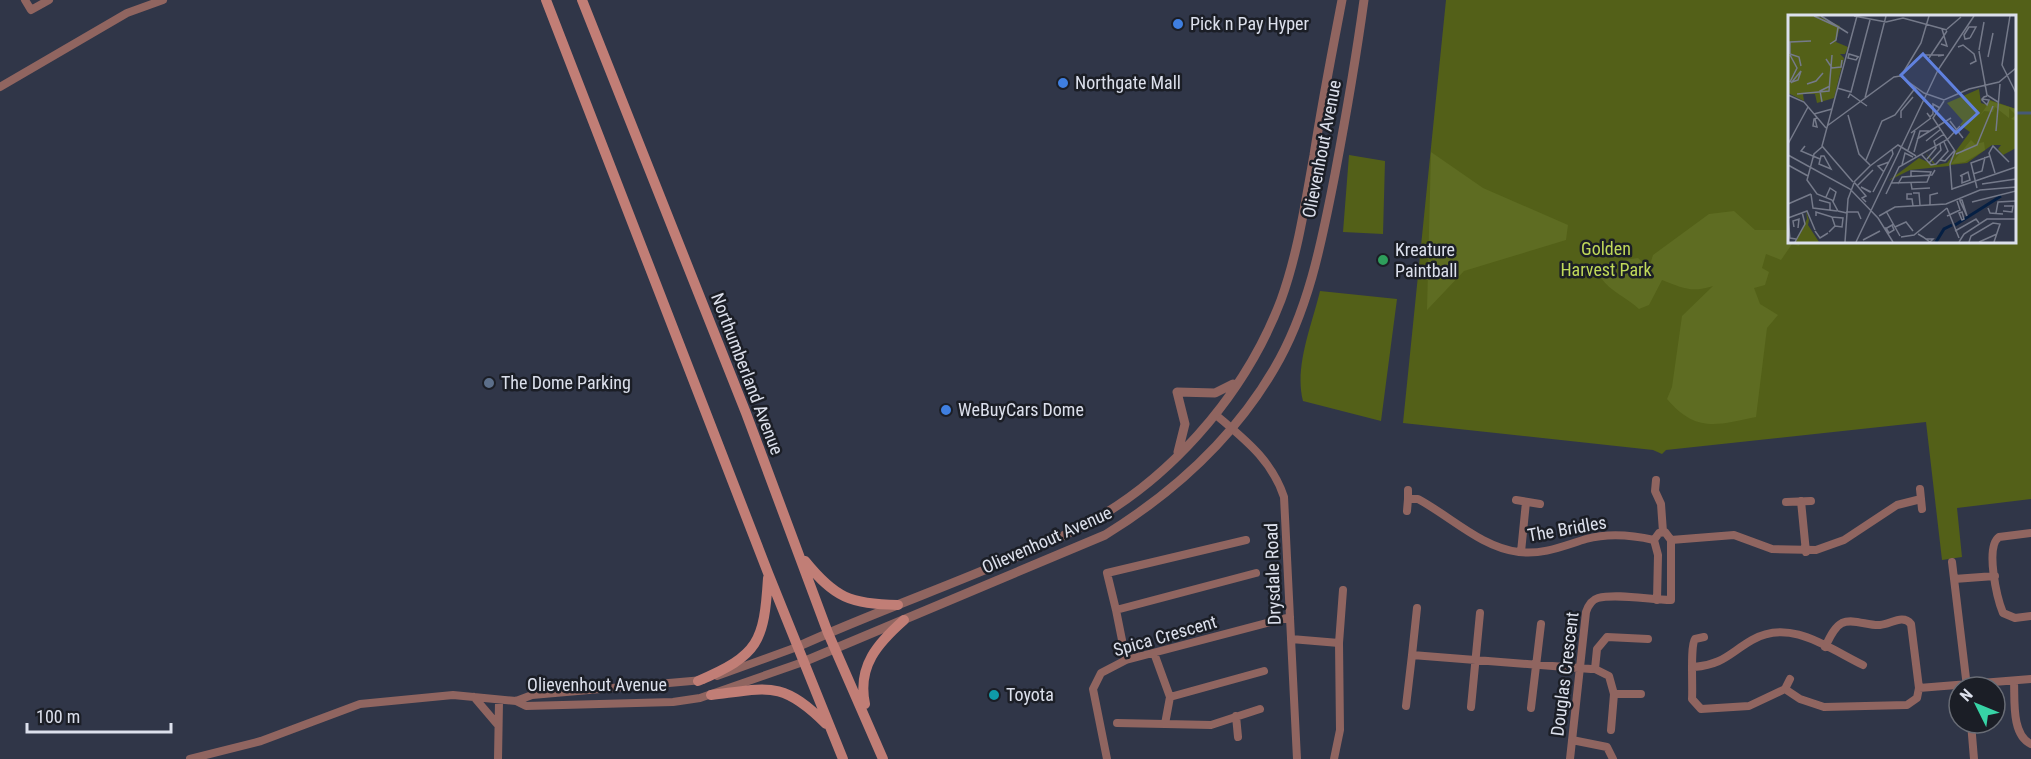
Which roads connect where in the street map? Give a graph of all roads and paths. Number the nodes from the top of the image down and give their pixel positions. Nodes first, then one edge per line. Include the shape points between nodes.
1 (25, 0) edge
2 (49, 0) edge
3 (141, 0) edge
4 (164, 0) edge
5 (546, 0) edge
6 (582, 0) edge
7 (1342, 0) edge
8 (1364, 0) edge
9 (127, 13) junction
10 (0, 87) edge
11 (1239, 378) junction
12 (1216, 415) junction
13 (1232, 429) junction
14 (1177, 456) junction
15 (1656, 480) dead end
16 (1920, 489) dead end
17 (1408, 490) dead end
18 (1408, 499) junction
19 (1921, 499) junction
20 (1516, 500) dead end
21 (1800, 501) junction
22 (1811, 501) dead end
23 (1527, 502) junction
24 (1786, 502) dead end
25 (1540, 504) dead end
26 (1922, 509) dead end
27 (1407, 511) dead end
28 (1663, 532) junction
29 (2031, 532) edge
30 (1246, 540) dead end
31 (1654, 540) junction
32 (1671, 540) junction
33 (1521, 552) junction
34 (1806, 552) junction
35 (799, 553) junction
36 (1952, 562) dead end
37 (768, 573) junction
38 (1256, 573) dead end
39 (1995, 576) junction
40 (1954, 579) junction
41 (1343, 590) dead end
42 (1657, 600) junction
43 (898, 605) junction
44 (1417, 608) dead end
45 (1116, 609) junction
46 (1480, 613) dead end
47 (2031, 616) edge
48 (1290, 617) junction
49 (904, 620) junction
50 (1540, 624) dead end
51 (828, 633) junction
52 (1704, 637) dead end
53 (1291, 639) junction
54 (1648, 639) dead end
55 (1339, 643) junction
56 (797, 647) junction
57 (1825, 647) junction
58 (835, 648) junction
59 (1154, 653) junction
60 (1412, 656) junction
61 (1126, 660) junction
62 (1476, 661) junction
63 (803, 662) junction
64 (1863, 664) dead end
65 (1536, 665) junction
66 (1694, 667) junction
67 (1580, 669) junction
68 (1595, 669) junction
69 (1264, 671) dead end
70 (1966, 675) edge
71 (1790, 679) dead end
72 (2031, 679) edge
73 (698, 681) junction
74 (2014, 681) junction
75 (2007, 682) edge
76 (1947, 687) edge
77 (1920, 688) junction
78 (1785, 689) junction
79 (1614, 694) junction
80 (1641, 694) dead end
81 (711, 695) junction
82 (474, 697) junction
83 (1170, 697) junction
84 (516, 701) junction
85 (499, 702) junction
86 (1406, 706) dead end
87 (1471, 707) dead end
88 (1531, 708) dead end
89 (1260, 709) dead end
90 (1236, 716) junction
91 (1117, 723) dead end
92 (497, 724) junction
93 (1165, 724) junction
94 (871, 726) junction
95 (830, 729) junction
96 (1611, 730) dead end
97 (1972, 735) edge
98 (1238, 737) dead end
99 (1572, 740) junction
100 (2031, 744) edge
101 (190, 759) edge
102 (498, 759) edge
103 (843, 759) edge
104 (883, 759) edge
105 (1107, 759) edge
106 (1297, 759) edge
107 (1334, 759) edge
108 (1570, 759) edge
109 (1613, 759) edge
110 (1974, 759) edge

1 - 2 street via 31,10
3 - 9 street
4 - 9 street
5 - 37 main road
6 - 35 main road, Northumberland Avenue
7 - 11 street, Olievenhout Avenue via 1299,240 1281,301
8 - 13 street, Olievenhout Avenue via 1322,242 1301,310 1275,368
9 - 10 street
11 - 12 street, Olievenhout Avenue
11 - 14 street via 1215,393 1177,392 1185,424
12 - 13 street, Drysdale Road
12 - 14 street, Olievenhout Avenue
13 - 48 street, Drysdale Road via 1265,459 1278,477 1284,497
13 - 49 street, Olievenhout Avenue via 1177,485 1105,536
14 - 43 street, Olievenhout Avenue via 1134,493 1073,532
15 - 28 street
16 - 19 street
17 - 18 street
18 - 27 street
18 - 33 street, The Bridles via 1421,501 1502,548
19 - 26 street
19 - 34 street via 1892,508 1844,540
20 - 23 street, The Bridles
21 - 22 street
21 - 24 street
21 - 34 street
23 - 25 street, The Bridles
23 - 33 street, The Bridles
28 - 31 street
28 - 32 street
29 - 39 street via 1995,540
30 - 45 street via 1107,573
31 - 33 street, The Bridles via 1604,536 1557,549
31 - 42 street via 1658,555
32 - 34 street via 1734,535 1772,549
32 - 42 street, Douglas Crescent via 1671,600
35 - 43 main road via 826,586 843,597 861,603
35 - 51 main road, Northumberland Avenue
36 - 40 street
37 - 56 main road
37 - 73 main road via 766,613 755,644 729,668
38 - 45 street
39 - 40 street
39 - 47 street via 2003,613 2015,618
40 - 70 street
41 - 55 street
42 - 67 street, Douglas Crescent via 1592,601 1586,612
43 - 51 street, Olievenhout Avenue
44 - 60 street
45 - 61 street
46 - 62 street
48 - 53 street, Drysdale Road
48 - 59 street, Spica Crescent
49 - 58 street, Olievenhout Avenue
49 - 94 main road via 884,637 867,663 863,691
50 - 65 street
51 - 56 street, Olievenhout Avenue
51 - 58 main road, Northumberland Avenue
52 - 66 street via 1695,639 1691,645
53 - 55 street
53 - 106 street, Drysdale Road
54 - 68 street via 1604,639 1597,649
55 - 107 street via 1340,730
56 - 63 main road
56 - 73 street, Olievenhout Avenue
57 - 64 street
57 - 66 street via 1785,630 1754,639 1720,662
57 - 77 street via 1836,627 1845,622 1876,626 1908,620
58 - 63 street, Olievenhout Avenue
58 - 94 main road, Northumberland Avenue
59 - 61 street, Spica Crescent
59 - 83 street
60 - 62 street
60 - 86 street
61 - 105 street, Spica Crescent via 1101,673 1093,689
62 - 65 street
62 - 87 street
63 - 81 street, Olievenhout Avenue
63 - 95 main road
65 - 67 street
65 - 88 street
66 - 78 street via 1692,699 1701,709 1749,706
67 - 68 street
67 - 99 street, Douglas Crescent
68 - 79 street via 1610,676
69 - 83 street
71 - 78 street
72 - 74 street
73 - 84 street, Olievenhout Avenue via 544,694
74 - 75 street
74 - 100 street via 2018,726 2022,738
76 - 77 street
77 - 78 street via 1917,698 1907,705 1824,707 1812,705
79 - 80 street
79 - 96 street
81 - 84 street, Olievenhout Avenue via 673,702 526,706
81 - 95 main road via 762,687 782,691 808,706
82 - 85 street, Olievenhout Avenue
82 - 92 street
82 - 101 street, Olievenhout Avenue via 433,696 360,704 261,741
83 - 93 street
84 - 85 street, Olievenhout Avenue
85 - 92 street
89 - 90 street
90 - 93 street via 1202,726
90 - 98 street
91 - 93 street
92 - 102 street
94 - 104 main road, Northumberland Avenue
95 - 103 main road
97 - 110 street
99 - 108 street, Douglas Crescent
99 - 109 street via 1607,747

